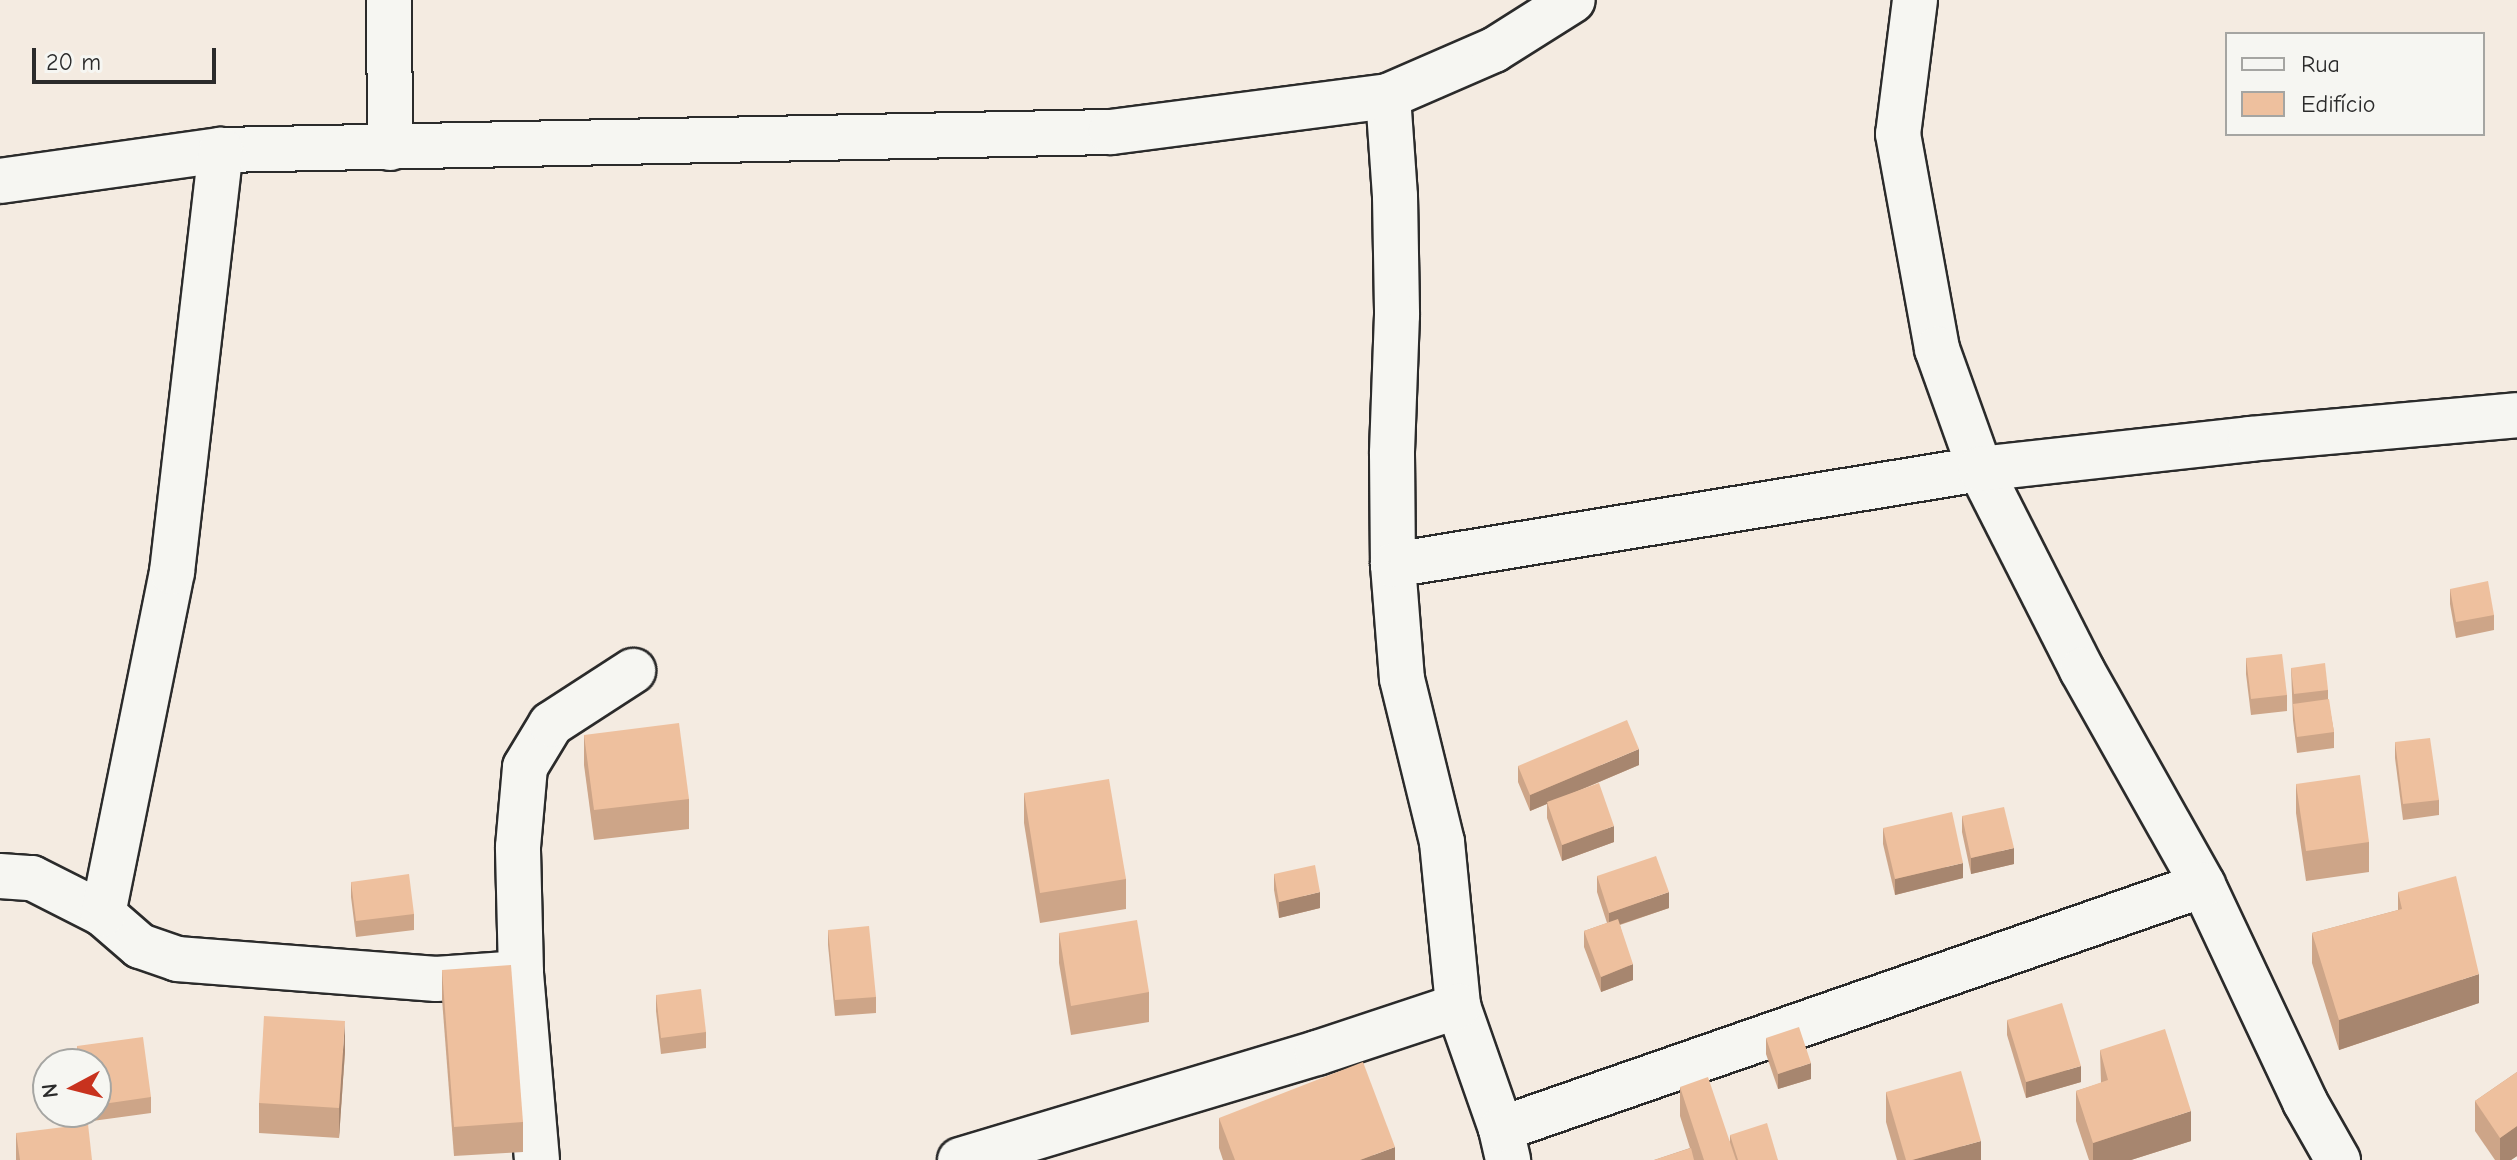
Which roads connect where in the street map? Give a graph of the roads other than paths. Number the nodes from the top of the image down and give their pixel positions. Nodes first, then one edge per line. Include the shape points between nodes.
1 (389, 0) edge
2 (1573, 0) edge
3 (1915, 0) edge
4 (1388, 96) junction
5 (390, 148) junction
6 (221, 150) junction
7 (0, 181) edge
8 (2517, 415) edge
9 (1980, 469) junction
10 (1393, 565) junction
11 (633, 671) dead end
12 (0, 876) edge
13 (2203, 885) junction
14 (103, 914) junction
15 (521, 973) junction
16 (1458, 1006) junction
17 (1505, 1144) edge
18 (537, 1160) edge
19 (960, 1160) edge
20 (2338, 1160) edge

1 - 5 street
2 - 4 street via 1494,50
3 - 9 street via 1898,134 1937,349
4 - 5 street via 1111,132
4 - 10 street via 1397,315
5 - 6 street
6 - 7 street
6 - 14 street via 172,572
8 - 9 street
9 - 10 street
9 - 13 street via 2082,670
10 - 16 street via 1402,679 1442,842
11 - 15 street via 551,724 525,767 518,847
12 - 14 street via 32,878
13 - 17 street
13 - 20 street via 2305,1102
14 - 15 street via 140,946 177,959 436,979
15 - 18 street
16 - 17 street
16 - 19 street

